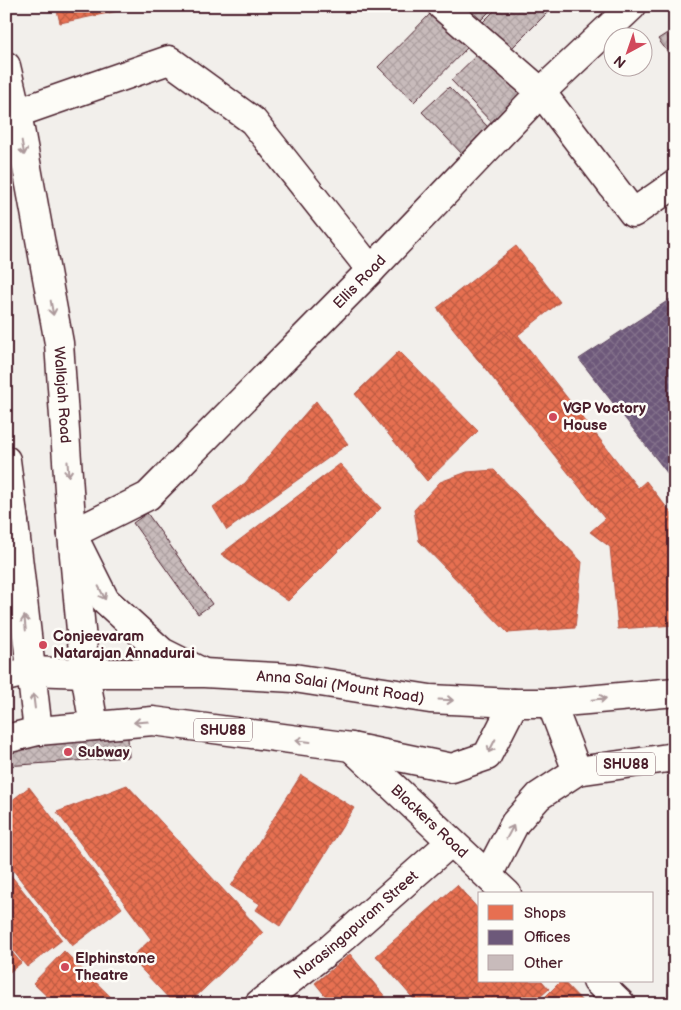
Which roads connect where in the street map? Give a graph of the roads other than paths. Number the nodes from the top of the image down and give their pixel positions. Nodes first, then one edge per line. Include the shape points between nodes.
1 (442, 6) edge
2 (632, 6) edge
3 (6, 66) edge
4 (541, 92) junction
5 (17, 113) junction
6 (675, 184) edge
7 (371, 270) junction
8 (6, 460) edge
9 (10, 528) edge
10 (72, 534) junction
11 (85, 673) junction
12 (204, 673) junction
13 (18, 674) edge
14 (675, 692) edge
15 (551, 702) junction
16 (514, 703) junction
17 (94, 726) junction
18 (38, 731) junction
19 (6, 739) edge
20 (351, 747) junction
21 (675, 757) edge
22 (577, 771) junction
23 (450, 842) junction
24 (497, 885) edge
25 (598, 982) edge
26 (258, 1004) edge
27 (621, 1004) edge

1 - 4 main road
2 - 4 main road, Ellis Road
3 - 5 main road, Wallajah Road
4 - 6 main road via 633,213
4 - 7 main road, Ellis Road
5 - 7 main road via 169,60 253,121
5 -> 10 main road, Wallajah Road via 59,343
7 - 10 main road, Ellis Road via 148,496
8 - 9 main road
13 -> 9 main road
10 - 11 main road, Wallajah Road
10 -> 12 main road via 105,600 162,652
11 - 12 main road, Anna Salai (Mount Road)
11 - 13 main road, Anna Salai (Mount Road)
11 - 17 main road, Wallajah Road
12 -> 16 main road, Anna Salai (Mount Road) via 294,678 430,699
18 -> 13 main road
15 -> 14 main road, Anna Salai (Mount Road)
15 - 16 main road, Anna Salai (Mount Road)
15 - 22 main road
16 -> 20 main road via 487,756 452,768
17 - 18 main road, SHU88
20 -> 17 main road, SHU88 via 153,722
18 - 19 main road, SHU88
20 - 23 main road, Blackers Road
21 - 22 main road, SHU88
24 -> 22 main road via 515,823 539,796
23 - 24 main road, Blackers Road
23 - 26 main road, Narasingapuram Street via 330,949
25 - 27 main road

